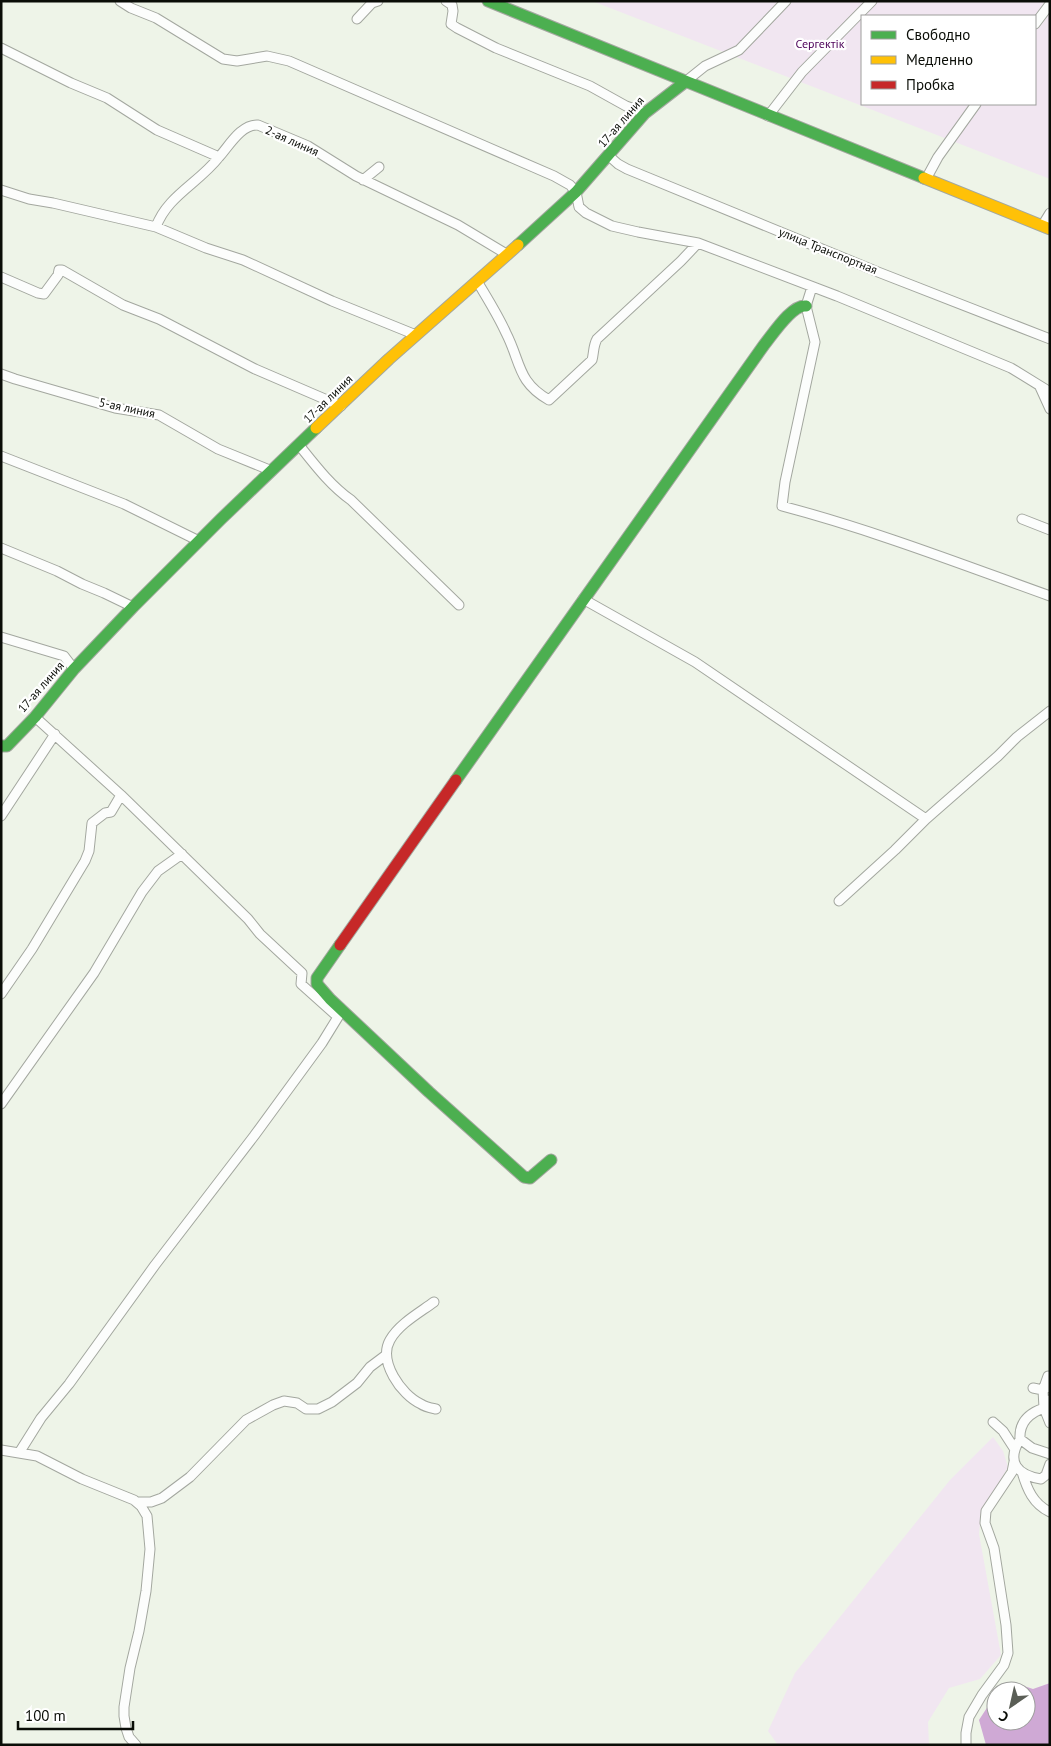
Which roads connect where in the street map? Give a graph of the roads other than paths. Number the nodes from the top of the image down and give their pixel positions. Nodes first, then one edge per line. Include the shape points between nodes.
1 (120, 1) edge
2 (446, 1) edge
3 (488, 1) edge
4 (786, 1) edge
5 (872, 1) edge
6 (373, 2) edge
7 (1050, 4) edge
8 (357, 19) dead end
9 (1036, 23) edge
10 (1, 48) edge
11 (685, 82) junction
12 (975, 105) edge
13 (645, 113) junction
14 (768, 116) junction
15 (609, 156) junction
16 (219, 157) junction
17 (379, 167) dead end
18 (926, 179) junction
19 (363, 180) junction
20 (1, 190) edge
21 (576, 192) junction
22 (1050, 213) edge
23 (156, 227) junction
24 (1046, 227) edge
25 (698, 243) junction
26 (508, 255) junction
27 (3, 281) edge
28 (477, 281) junction
29 (812, 287) junction
30 (806, 306) junction
31 (416, 335) junction
32 (1050, 339) edge
33 (1, 374) edge
34 (1039, 385) junction
35 (1050, 392) edge
36 (341, 406) junction
37 (1050, 409) edge
38 (299, 445) junction
39 (1, 456) edge
40 (272, 471) junction
41 (1022, 519) dead end
42 (1050, 530) edge
43 (199, 541) junction
44 (1, 548) edge
45 (1050, 596) edge
46 (583, 599) junction
47 (459, 605) dead end
48 (133, 607) junction
49 (1, 637) edge
50 (74, 669) junction
51 (1050, 711) edge
52 (35, 717) junction
53 (55, 734) junction
54 (3, 748) edge
55 (121, 795) junction
56 (1, 816) edge
57 (926, 818) junction
58 (182, 854) junction
59 (839, 901) dead end
60 (1, 994) edge
61 (1, 1104) edge
62 (551, 1160) dead end
63 (434, 1302) dead end
64 (386, 1355) junction
65 (1048, 1376) dead end
66 (1033, 1388) dead end
67 (1047, 1388) edge
68 (1047, 1404) edge
69 (436, 1409) dead end
70 (1024, 1421) junction
71 (993, 1422) dead end
72 (1050, 1423) edge
73 (1020, 1439) junction
74 (1012, 1445) junction
75 (1, 1450) edge
76 (19, 1453) junction
77 (1048, 1454) edge
78 (1014, 1462) junction
79 (1050, 1463) edge
80 (1022, 1472) junction
81 (1046, 1479) edge
82 (1027, 1488) junction
83 (136, 1502) junction
84 (1050, 1512) edge
85 (136, 1745) edge
86 (966, 1745) edge

1 - 21 street via 156,18 223,59 236,61 267,56 289,61 524,162 570,185
2 - 13 street via 452,5 451,24 457,28
3 - 11 street
4 - 11 street via 739,50 706,66
5 - 14 street via 802,72
6 - 8 street
7 - 9 street
10 - 16 street via 107,98 157,130
11 - 13 street, 17-ая линия
11 - 14 street
12 - 18 street
13 - 15 street, 17-ая линия
14 - 18 street
15 - 21 street, 17-ая линия
15 - 32 street, улица Транспортная via 627,169
16 - 19 street, 2-ая линия via 244,129 258,125 308,146
16 - 23 street, 2-ая линия via 173,199
17 - 19 street
18 - 24 street
19 - 26 street, 2-ая линия via 458,225
20 - 23 street
21 - 25 street via 579,207 612,226
21 - 26 street, 17-ая линия
22 - 24 street
23 - 31 street via 243,260
25 - 28 street via 597,339 592,360 549,400 538,394 523,376 507,333
25 - 29 street
26 - 28 street, 17-ая линия
27 - 36 street via 44,294 62,270 122,304 159,319 255,369
28 - 31 street, 17-ая линия
29 - 30 street
29 - 34 street via 1011,368
30 - 45 street via 814,342 782,506 916,548
30 - 46 street via 795,308 764,345
31 - 36 street, 17-ая линия
33 - 40 street, 5-ая линия via 116,408 160,415 218,449
34 - 35 street
34 - 37 street
36 - 38 street, 17-ая линия
38 - 40 street, 17-ая линия
38 - 47 street via 339,492
39 - 43 street via 124,504
40 - 43 street, 17-ая линия
41 - 42 street
43 - 48 street, 17-ая линия
44 - 48 street
46 - 57 street via 695,662
46 - 62 street via 317,978 317,984 330,999 524,1177 530,1178
48 - 50 street, 17-ая линия
49 - 50 street via 64,656
50 - 52 street, 17-ая линия
51 - 57 street
52 - 53 street
52 - 54 street, 17-ая линия
53 - 55 street
53 - 56 street
55 - 58 street
55 - 60 street via 111,812 92,823 85,861
57 - 59 street
58 - 61 street via 152,878 94,973
58 - 76 street via 302,973 301,984 338,1017 254,1136 41,1418
63 - 64 street via 391,1338
64 - 69 street via 394,1377 408,1395 420,1404
64 - 83 street via 332,1402 318,1409 306,1409 297,1403 284,1401 246,1420 182,1483 162,1498
65 - 67 street
66 - 67 street
67 - 68 street
68 - 70 street
68 - 72 street
70 - 73 street
70 - 74 street via 1012,1432
71 - 74 street
73 - 74 street
73 - 77 street
74 - 78 street
75 - 76 street
76 - 83 street via 48,1461
77 - 79 street
78 - 80 street
78 - 86 street via 1012,1472 986,1511 985,1523 994,1548 1008,1653 1004,1665 969,1717
79 - 81 street
80 - 81 street
80 - 82 street
81 - 82 street
82 - 84 street via 1036,1503
83 - 85 street via 147,1516 150,1549 142,1620 124,1707 126,1728

